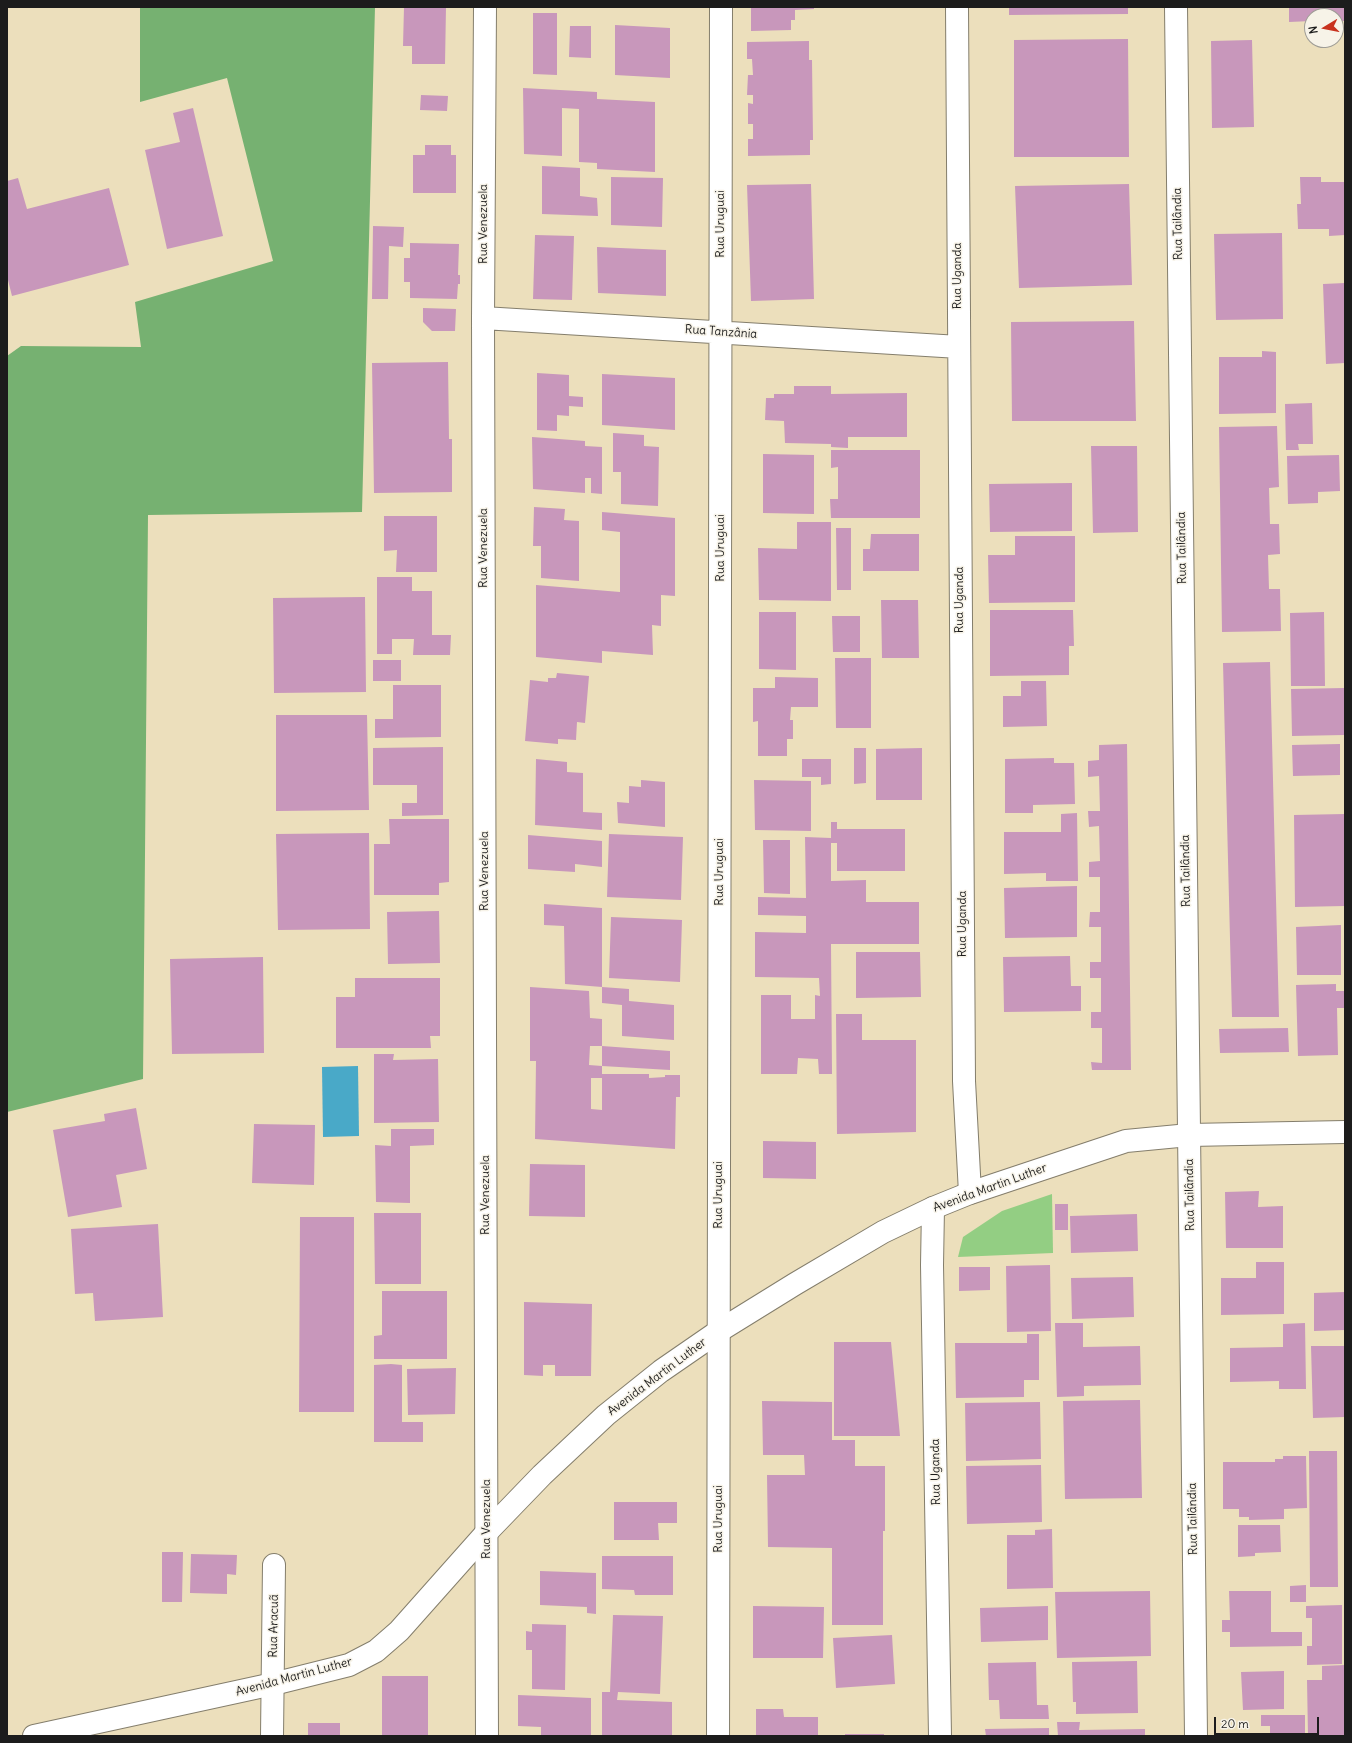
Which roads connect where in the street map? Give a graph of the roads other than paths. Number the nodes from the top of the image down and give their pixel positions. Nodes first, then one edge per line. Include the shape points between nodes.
1 (484, 7) edge
2 (721, 7) edge
3 (957, 7) edge
4 (1176, 7) edge
5 (483, 318) junction
6 (721, 332) junction
7 (959, 347) junction
8 (1345, 1132) edge
9 (1189, 1136) junction
10 (970, 1193) junction
11 (933, 1208) junction
12 (719, 1331) junction
13 (487, 1532) junction
14 (274, 1565) dead end
15 (273, 1684) junction
16 (34, 1736) edge
17 (272, 1736) edge
18 (487, 1736) edge
19 (718, 1736) edge
20 (940, 1736) edge
21 (1196, 1736) edge

1 - 5 street, Rua Venezuela
2 - 6 street, Rua Uruguai
3 - 7 street, Rua Uganda
4 - 9 street, Rua Tailândia
5 - 6 street, Rua Tanzânia
5 - 13 street, Rua Venezuela
6 - 7 street, Rua Tanzânia
6 - 12 street, Rua Uruguai
7 - 10 street, Rua Uganda via 964,1081
8 - 9 street, Avenida Martin Luther
9 - 10 street, Avenida Martin Luther via 1126,1141
9 - 21 street, Rua Tailândia
10 - 11 street, Avenida Martin Luther
11 - 12 street, Avenida Martin Luther via 883,1232
11 - 20 street, Rua Uganda
12 - 13 street, Avenida Martin Luther via 661,1371 606,1415 542,1475
12 - 19 street, Rua Uruguai
13 - 15 street, Avenida Martin Luther via 399,1631 376,1651 348,1665
13 - 18 street, Rua Venezuela
14 - 15 street, Rua Aracuã
15 - 16 street, Avenida Martin Luther
15 - 17 street, Rua Aracuã

